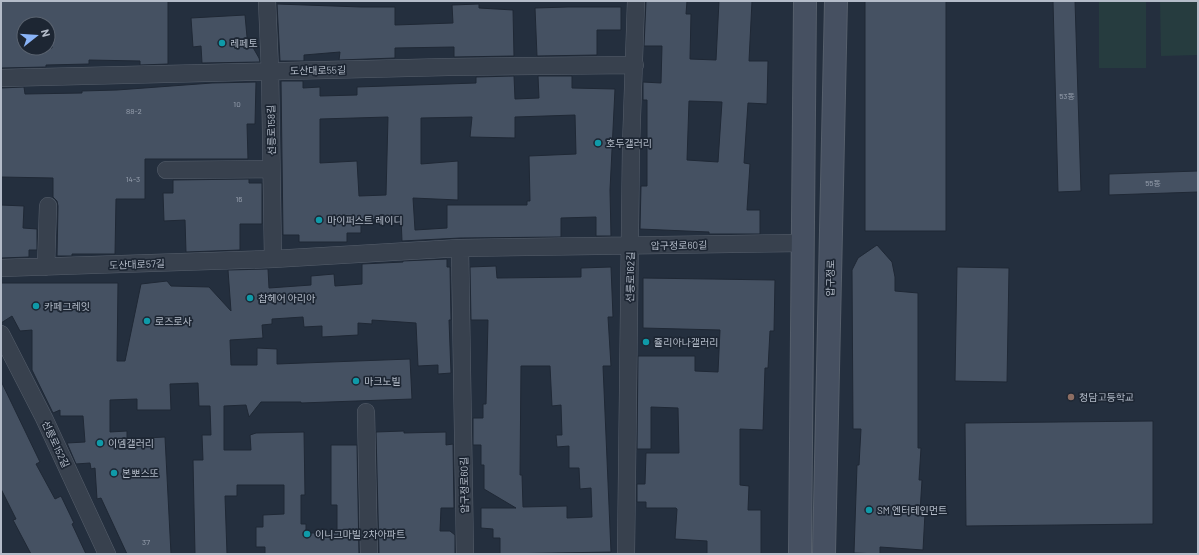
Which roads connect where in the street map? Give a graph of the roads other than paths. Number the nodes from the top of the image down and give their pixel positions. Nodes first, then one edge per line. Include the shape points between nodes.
1 (267, 1) edge
2 (636, 1) edge
3 (804, 1) edge
4 (836, 1) edge
5 (635, 65) junction
6 (270, 71) junction
7 (1, 78) edge
8 (271, 169) junction
9 (166, 170) dead end
10 (48, 206) dead end
11 (802, 243) junction
12 (630, 246) junction
13 (460, 248) junction
14 (273, 260) junction
15 (46, 266) junction
16 (1, 268) edge
17 (1, 334) edge
18 (366, 412) dead end
19 (107, 554) edge
20 (369, 554) edge
21 (465, 554) edge
22 (626, 554) edge
23 (800, 554) edge
24 (824, 554) edge

1 - 6 street, 선릉로158길
2 - 5 street, 선릉로162길
3 - 11 main road
4 - 24 main road, 압구정로
5 - 6 street, 도산대로55길
5 - 12 street, 선릉로162길
6 - 7 street, 도산대로55길
6 - 8 street, 선릉로158길
8 - 9 street
8 - 14 street, 선릉로158길
10 - 15 street
11 - 12 street, 압구정로60길
11 - 23 main road
12 - 13 street, 압구정로60길
12 - 22 street, 선릉로162길
13 - 14 street, 압구정로60길
13 - 21 street, 압구정로60길
14 - 15 street, 도산대로57길
15 - 16 street, 도산대로57길
17 - 19 street, 선릉로152길 via 44,418
18 - 20 street

